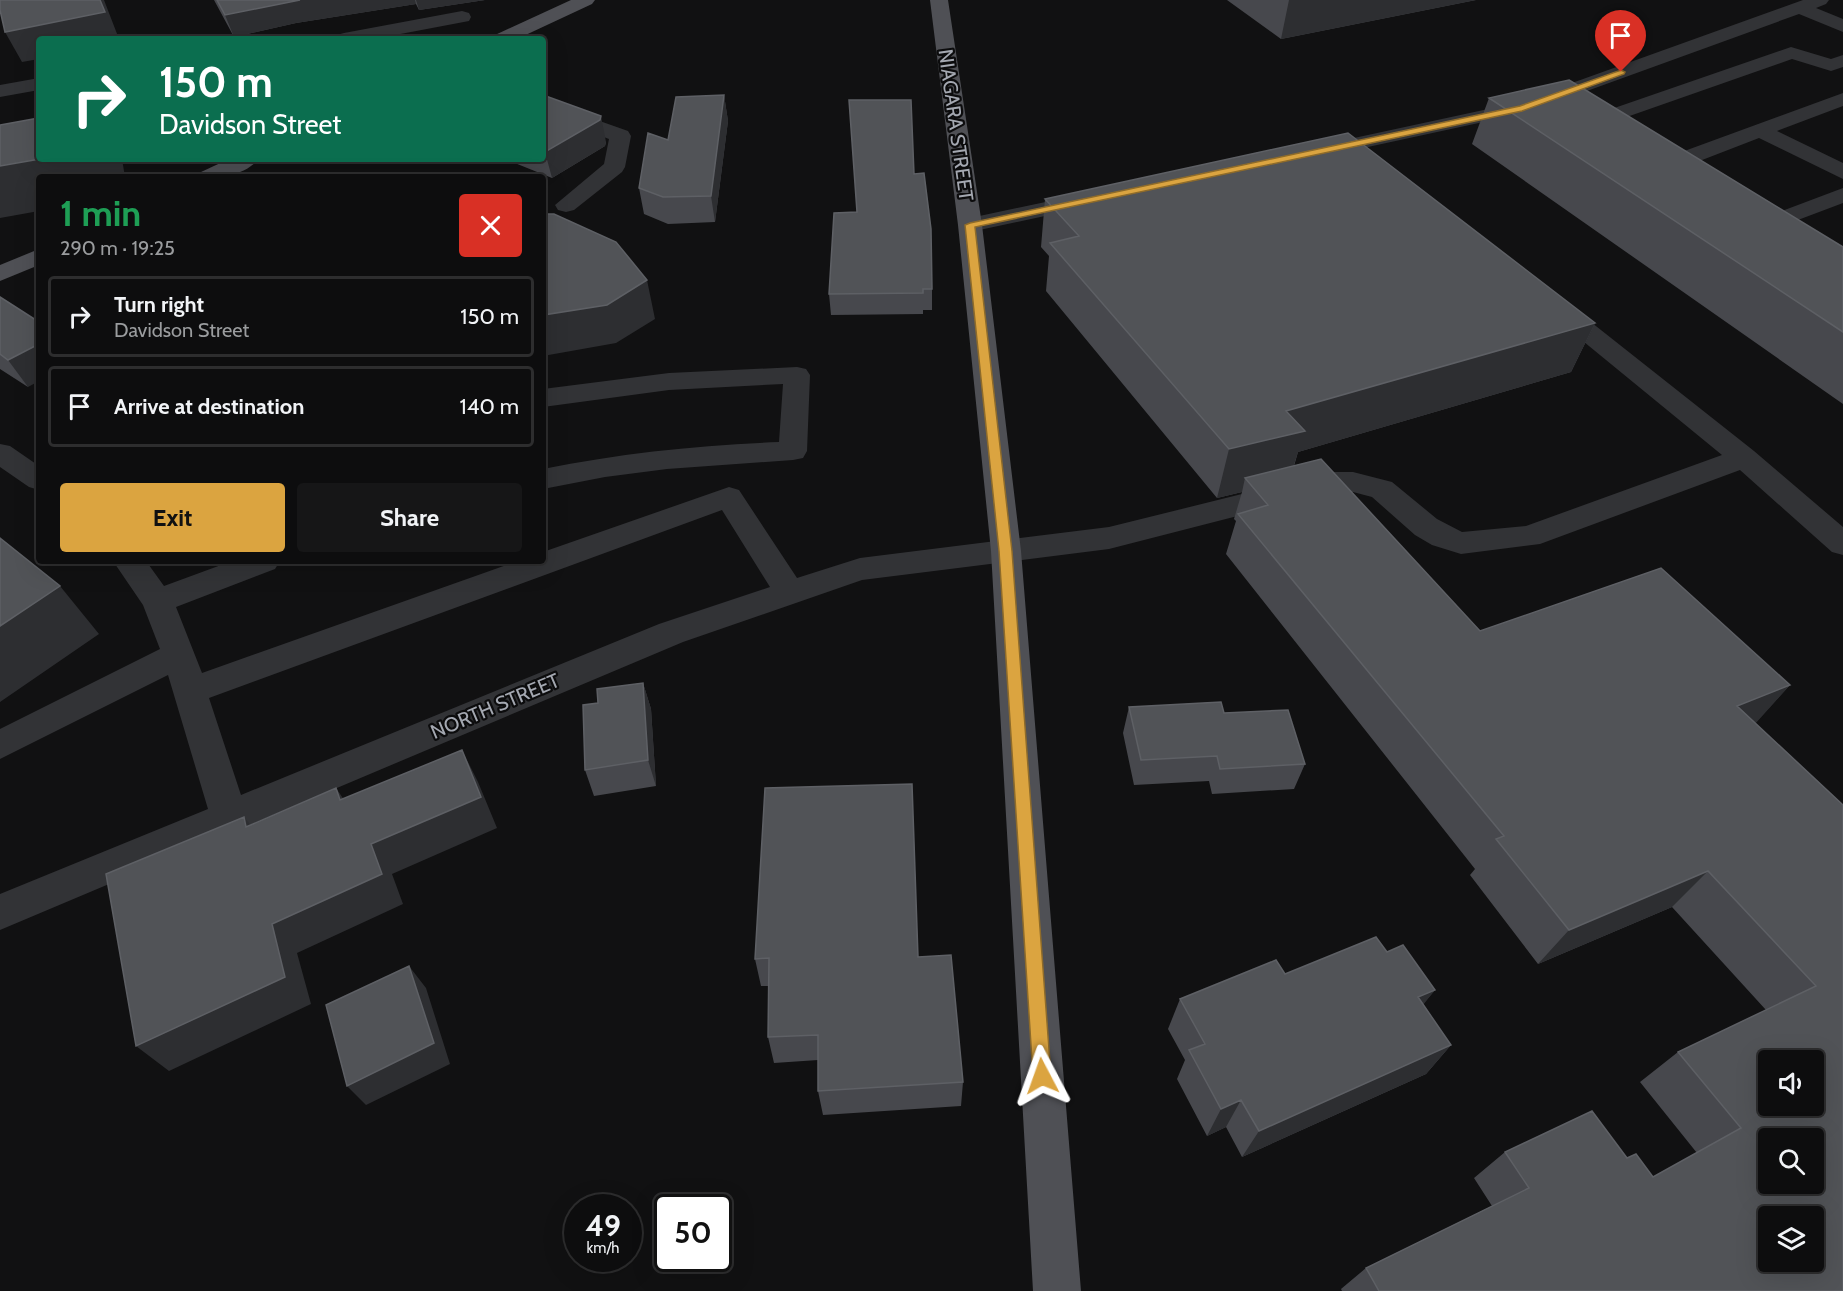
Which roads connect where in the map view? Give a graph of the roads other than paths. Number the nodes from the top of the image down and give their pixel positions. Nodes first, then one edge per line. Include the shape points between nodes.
1 (586, 0) edge
2 (939, 0) edge
3 (1820, 0) edge
4 (1799, 8) junction
5 (462, 17) dead end
6 (1843, 26) edge
7 (360, 36) edge
8 (508, 36) edge
9 (1703, 43) junction
10 (1756, 65) junction
11 (1839, 66) edge
12 (1601, 80) junction
13 (36, 85) edge
14 (0, 91) edge
15 (1843, 99) edge
16 (1647, 103) junction
17 (546, 108) edge
18 (1759, 130) junction
19 (1353, 144) junction
20 (1658, 151) junction
21 (1295, 156) edge
22 (241, 162) edge
23 (1381, 166) edge
24 (1843, 172) edge
25 (215, 174) edge
26 (1696, 174) edge
27 (1843, 195) edge
28 (1109, 196) edge
29 (566, 205) dead end
30 (1755, 210) edge
31 (1774, 222) junction
32 (970, 225) junction
33 (1794, 234) edge
34 (36, 257) edge
35 (0, 274) edge
36 (1540, 294) edge
37 (546, 398) edge
38 (0, 453) edge
39 (711, 456) junction
40 (1744, 458) junction
41 (546, 477) edge
42 (36, 478) edge
43 (729, 497) junction
44 (1843, 544) edge
45 (1006, 551) junction
46 (546, 563) edge
47 (131, 564) edge
48 (256, 564) edge
49 (543, 564) edge
50 (789, 592) junction
51 (158, 601) junction
52 (179, 655) junction
53 (191, 691) junction
54 (0, 745) edge
55 (229, 816) junction
56 (0, 912) edge
57 (1057, 1291) edge

1 - 8 main road
2 - 32 main road, NIAGARA STREET
3 - 4 street
4 - 6 street
4 - 9 street
5 - 7 street
9 - 10 street
9 - 12 street
10 - 11 street via 1791,53
10 - 16 street
12 - 16 street
12 - 19 street via 1522,108
13 - 14 street
15 - 18 street
16 - 20 street via 1604,118
17 - 29 street via 620,136 614,167
18 - 20 street
18 - 24 street
19 - 21 street
19 - 23 street
20 - 26 street
22 - 25 main road
27 - 31 street
28 - 32 street
30 - 31 street
31 - 33 street
32 - 45 main road, NIAGARA STREET
34 - 35 main road
36 - 40 street
37 - 39 street via 631,384 797,375 793,451
38 - 42 street
39 - 41 street
39 - 43 street
40 - 44 street
40 - 45 street, NORTH STREET via 1529,536 1493,541 1461,543 1443,537 1382,489 1331,482 1109,538
43 - 46 street
43 - 50 street
45 - 50 street, NORTH STREET via 860,569
45 - 57 main road, NIAGARA STREET
47 - 51 street
48 - 51 street
49 - 53 street
50 - 55 street, NORTH STREET via 671,633
51 - 52 street
52 - 53 street
52 - 54 street
53 - 55 street
55 - 56 street, NORTH STREET

